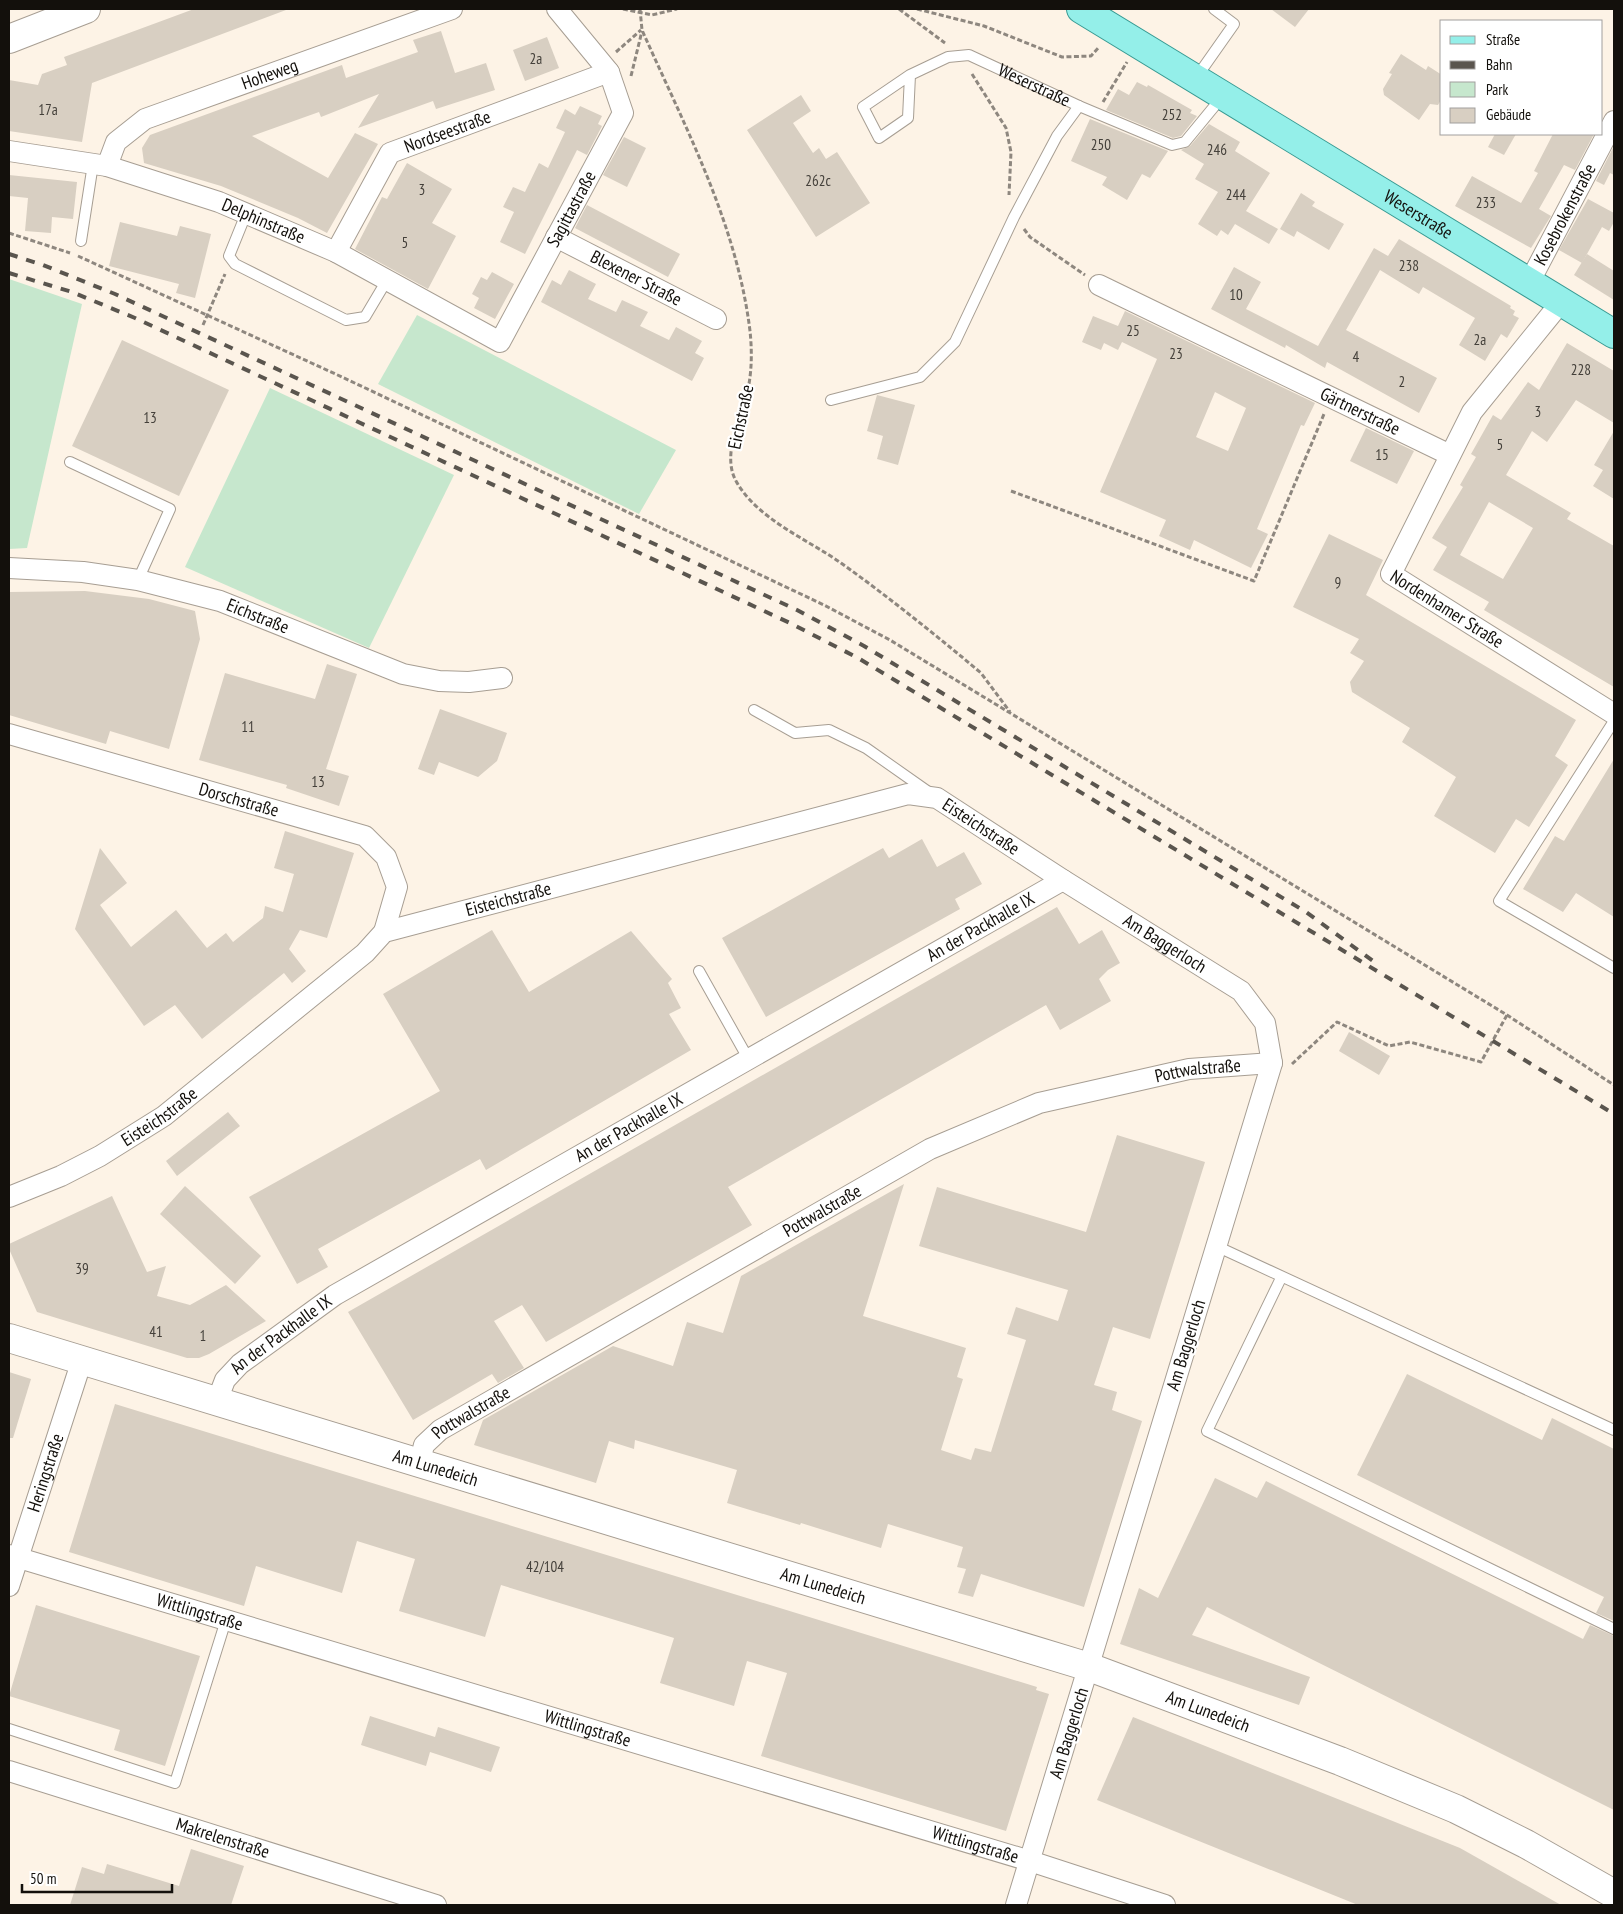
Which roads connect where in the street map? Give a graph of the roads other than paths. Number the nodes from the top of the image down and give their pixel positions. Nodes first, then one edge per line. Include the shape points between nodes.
1 (86, 9) edge
2 (452, 9) edge
3 (556, 9) edge
4 (1081, 9) edge
5 (1214, 9) edge
6 (9, 39) edge
7 (609, 72) junction
8 (910, 75) junction
9 (1195, 78) junction
10 (1223, 95) junction
11 (1078, 106) junction
12 (1614, 121) edge
13 (9, 151) edge
14 (100, 165) junction
15 (246, 214) junction
16 (556, 237) junction
17 (81, 241) dead end
18 (336, 252) junction
19 (387, 280) junction
20 (1530, 281) junction
21 (1099, 284) road end
22 (1562, 301) junction
23 (716, 319) dead end
24 (1614, 334) edge
25 (500, 342) joint
26 (831, 400) dead end
27 (1450, 455) junction
28 (70, 462) dead end
29 (9, 568) edge
30 (138, 580) junction
31 (502, 678) dead end
32 (754, 710) dead end
33 (1614, 714) edge
34 (1614, 720) edge
35 (9, 734) edge
36 (936, 798) junction
37 (1062, 880) junction
38 (384, 932) junction
39 (1614, 968) edge
40 (699, 971) dead end
41 (749, 1060) junction
42 (1272, 1063) junction
43 (9, 1197) edge
44 (1216, 1246) junction
45 (1281, 1278) junction
46 (9, 1338) edge
47 (82, 1360) junction
48 (218, 1401) junction
49 (1614, 1430) edge
50 (420, 1461) junction
51 (13, 1557) edge
52 (9, 1586) edge
53 (226, 1620) junction
54 (1614, 1629) edge
55 (1089, 1667) junction
56 (9, 1729) edge
57 (9, 1771) edge
58 (1030, 1861) junction
59 (1614, 1894) edge
60 (436, 1905) edge
61 (1016, 1905) edge
62 (1165, 1905) edge

1 - 6 street
2 - 14 street, Hoheweg via 145,119 116,142
3 - 7 street
4 - 9 main road, Weserstraße
5 - 9 lane via 1234,24
7 - 16 street, Sagittastraße via 623,113
7 - 18 street, Nordseestraße via 390,153
8 - 8 lane, Weserstraße via 908,118 879,138 863,107
8 - 11 lane, Weserstraße via 948,57 969,55
9 - 10 main road, Weserstraße
10 - 11 lane, Weserstraße via 1185,142 1172,145
10 - 20 main road, Weserstraße
11 - 26 lane via 1014,217 955,342 920,376
12 - 20 street, Kosebrokenstraße
13 - 14 street, Delphinstraße
14 - 15 street, Delphinstraße via 219,202
14 - 17 lane
15 - 18 street, Delphinstraße
15 - 19 lane via 229,256 231,260 346,320 366,317
16 - 23 street, Blexener Straße
16 - 25 street, Sagittastraße
18 - 19 street, Delphinstraße
19 - 25 street, Delphinstraße
20 - 22 main road, Weserstraße
21 - 27 street, Gärtnerstraße
22 - 24 main road, Weserstraße
22 - 27 street via 1472,412
27 - 33 street, Nordenhamer Straße via 1391,574
28 - 30 lane via 170,509
29 - 30 street, Eichstraße via 83,572
30 - 31 street, Eichstraße via 220,601 403,674 439,681
32 - 36 lane via 795,733 828,730 866,748
34 - 39 lane via 1499,901
35 - 38 street, Dorschstraße via 365,836 386,857 397,887
36 - 37 street, Eisteichstraße
36 - 38 street, Eisteichstraße via 908,794
37 - 41 street, An der Packhalle IX
37 - 42 street, Am Baggerloch via 1241,991 1265,1023
38 - 43 street, Eisteichstraße via 366,953 164,1116 100,1156
40 - 41 lane
41 - 48 street, An der Packhalle IX via 336,1295 240,1364 225,1380
42 - 44 street, Am Baggerloch
42 - 50 street, Pottwalstraße via 1189,1069 1039,1103 930,1148 440,1430 424,1446
44 - 45 lane
44 - 55 street, Am Baggerloch
45 - 49 lane
45 - 54 lane via 1207,1431
46 - 47 street, Am Lunedeich
47 - 48 street, Am Lunedeich
47 - 51 street, Heringstraße
48 - 50 street, Am Lunedeich
50 - 55 street, Am Lunedeich
51 - 52 street, Heringstraße
51 - 53 street, Wittlingstraße
53 - 56 lane via 175,1783
53 - 58 street, Wittlingstraße
55 - 58 street, Am Baggerloch
55 - 59 street, Am Lunedeich via 1340,1761 1456,1809
57 - 60 street, Makrelenstraße
58 - 61 street, Am Baggerloch
58 - 62 street, Wittlingstraße

